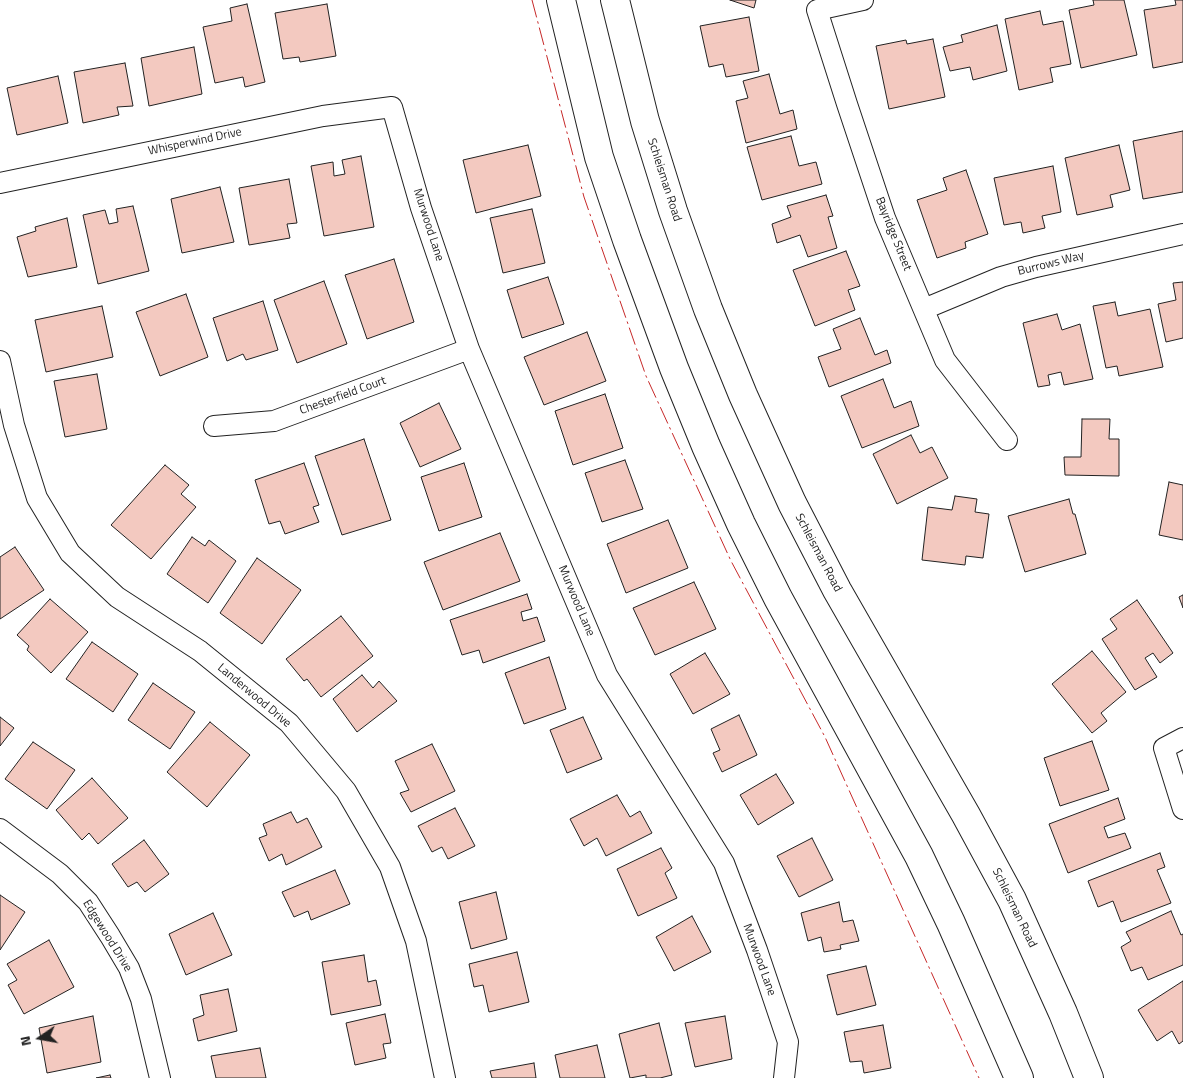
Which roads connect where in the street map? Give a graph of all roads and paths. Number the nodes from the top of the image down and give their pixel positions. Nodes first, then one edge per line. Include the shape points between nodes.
1 (561, 0) edge
2 (615, 0) edge
3 (863, 0) edge
4 (392, 107) joint
5 (0, 183) edge
6 (1183, 234) edge
7 (924, 309) junction
8 (469, 349) junction
9 (0, 361) edge
10 (214, 426) dead end
11 (1007, 440) dead end
12 (1183, 738) edge
13 (1183, 808) edge
14 (0, 829) edge
15 (160, 1078) edge
16 (445, 1078) edge
17 (784, 1078) edge
18 (1019, 1078) edge
19 (1089, 1078) edge

1 - 18 main road via 599,158 674,368 706,446 778,598 919,856
2 - 19 main road, Schleisman Road via 645,121 673,211 743,395 837,590 1012,900
3 - 7 street, Bayridge Street via 818,10 885,218
4 - 5 street, Whisperwind Drive via 323,116
4 - 8 street, Murwood Lane via 421,208
6 - 7 street, Burrows Way via 1018,272
7 - 11 street, Bayridge Street via 945,360
8 - 10 street, Chesterfield Court via 274,421
8 - 17 street, Murwood Lane via 607,675 724,863 788,1042
9 - 16 street, Landerwood Drive via 14,425 37,498 70,553 117,597 200,652 289,722 346,791 390,867 416,942
12 - 13 street via 1164,748
14 - 15 street, Edgewood Drive via 60,874 88,902 106,929 129,968 141,999

